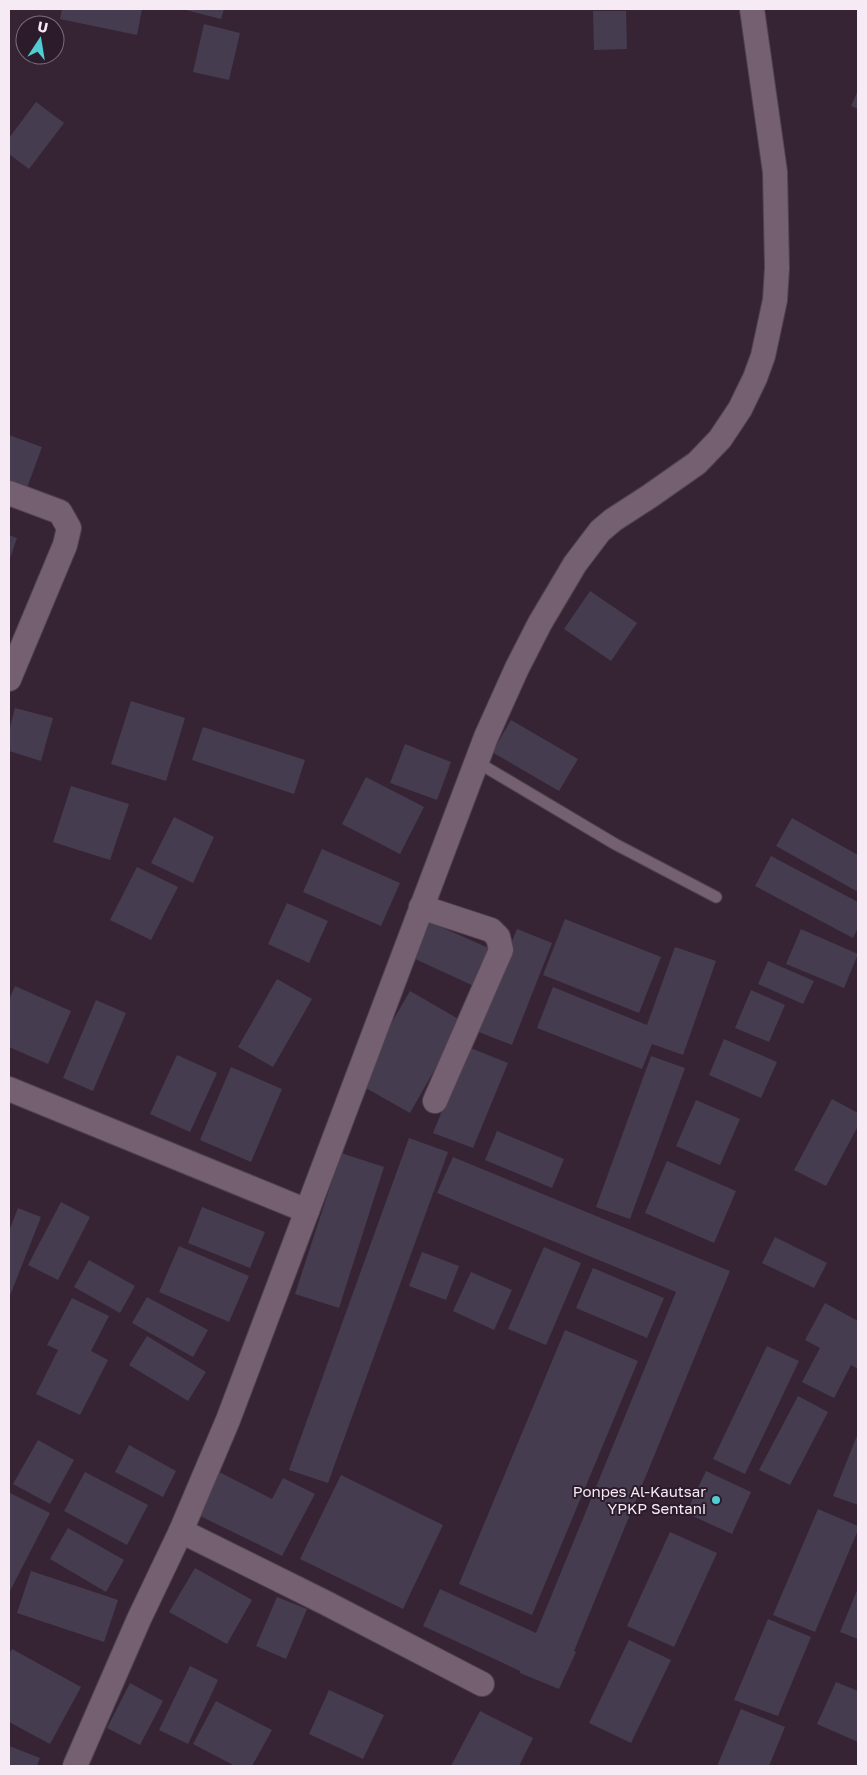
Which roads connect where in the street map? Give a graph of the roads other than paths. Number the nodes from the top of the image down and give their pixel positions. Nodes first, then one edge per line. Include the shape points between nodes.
1 (752, 9) edge
2 (9, 492) edge
3 (9, 679) edge
4 (477, 762) junction
5 (716, 897) dead end
6 (422, 908) junction
7 (9, 1089) edge
8 (436, 1101) dead end
9 (307, 1211) junction
10 (181, 1531) junction
11 (482, 1684) dead end
12 (75, 1766) edge

1 - 4 street via 775,172 777,268 775,300 755,378 720,439 697,463 613,520 600,531 575,564 517,668
2 - 3 street via 60,512 69,528 65,545
4 - 5 lane via 615,844
4 - 6 street
6 - 8 street via 490,930 498,937 501,950
6 - 9 street
7 - 9 street
9 - 10 street via 228,1420
10 - 11 street
10 - 12 street

